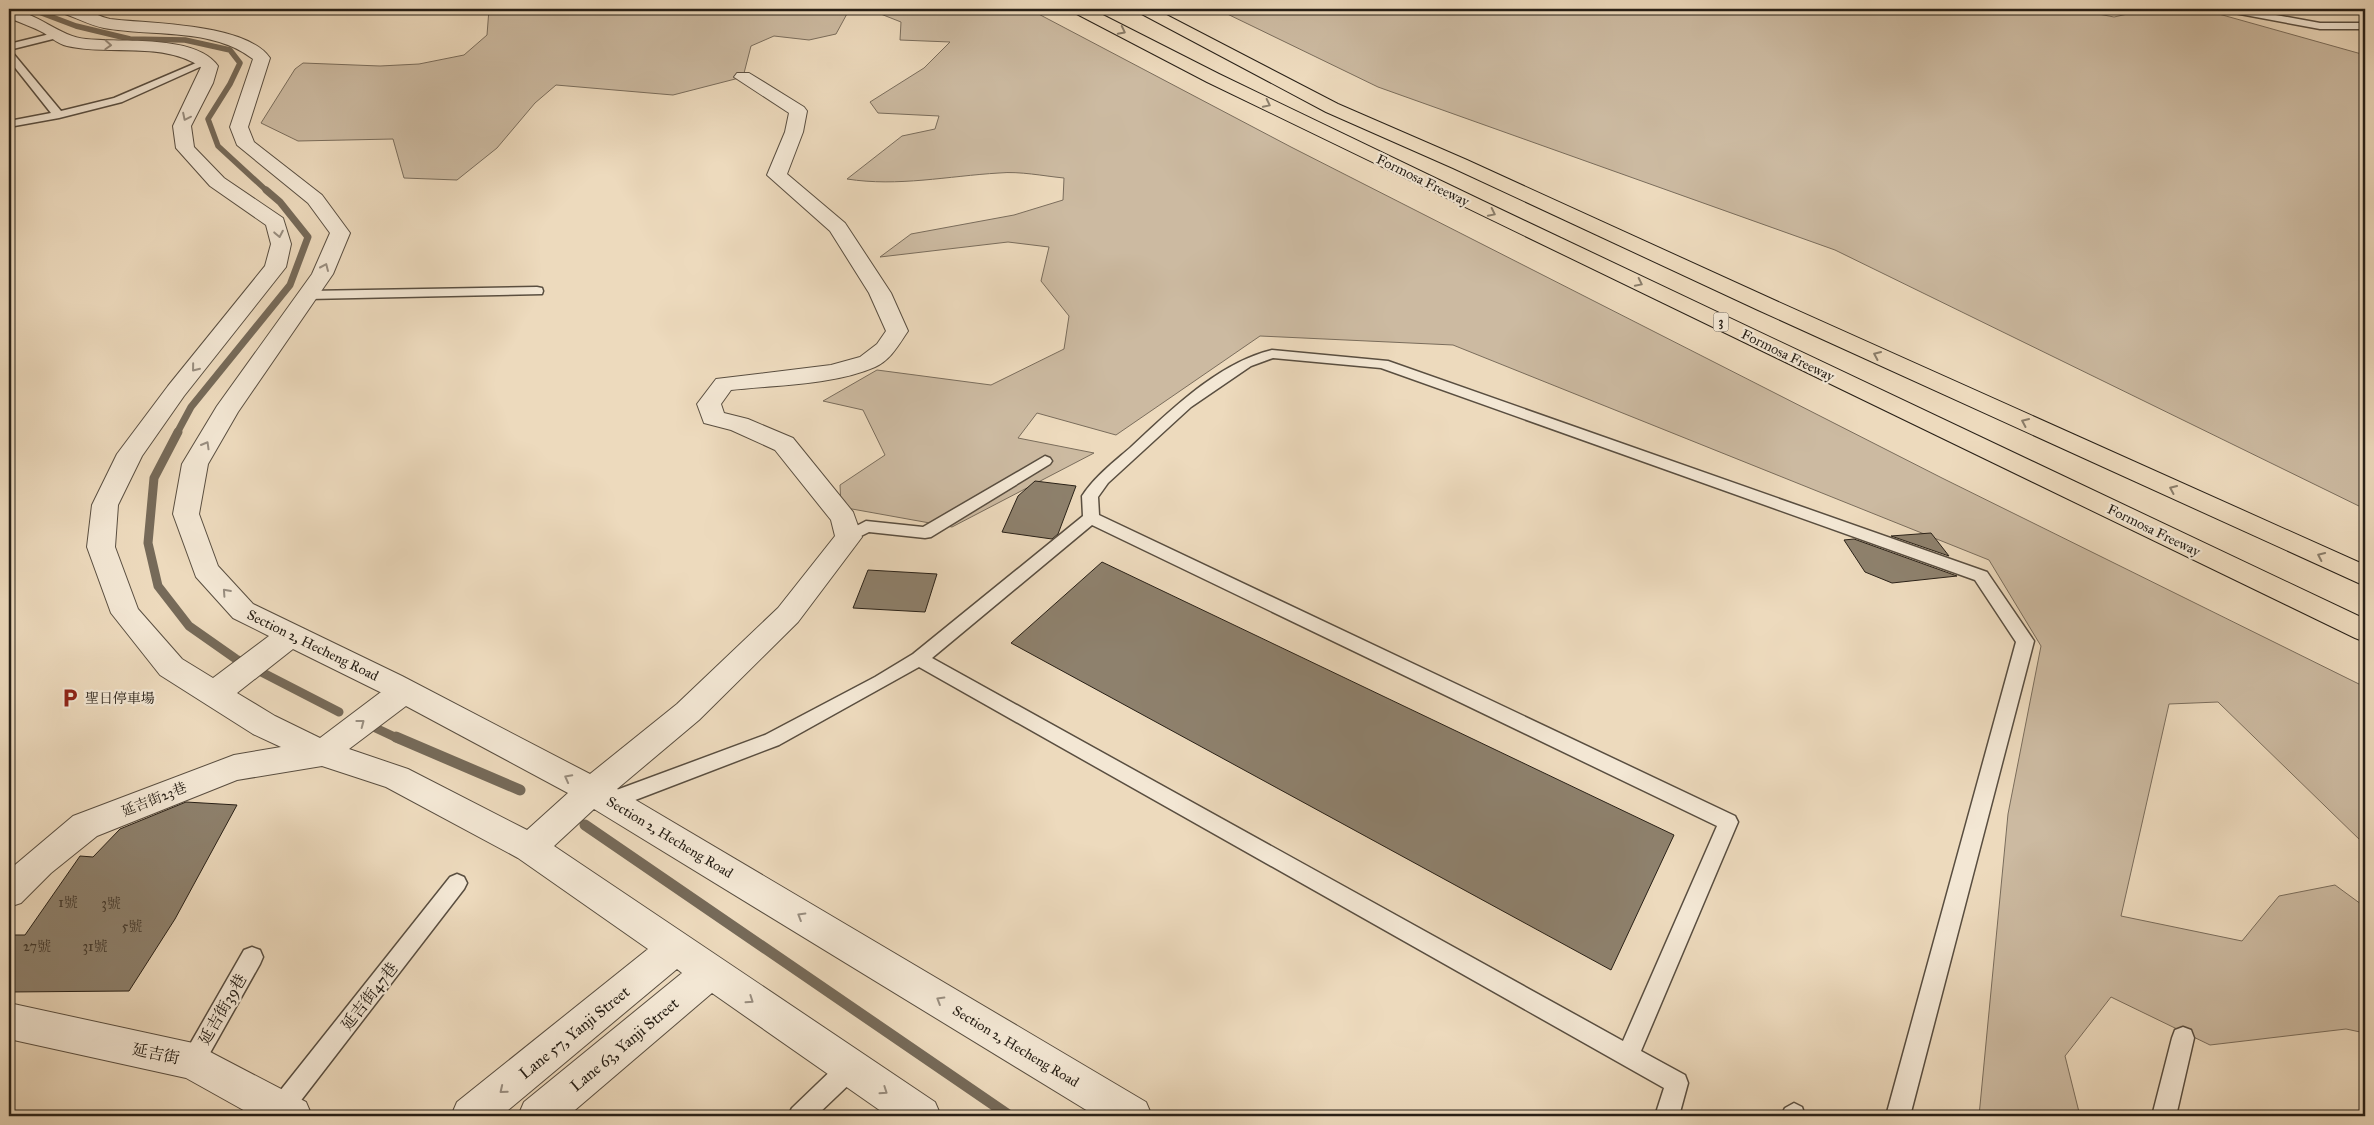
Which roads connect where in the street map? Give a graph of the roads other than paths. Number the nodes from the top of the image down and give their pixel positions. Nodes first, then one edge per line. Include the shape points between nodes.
1 (66, 9) edge
2 (1079, 9) edge
3 (1144, 9) edge
4 (2229, 9) edge
5 (11, 14) edge
6 (105, 24) junction
7 (2365, 26) edge
8 (58, 36) junction
9 (9, 47) edge
10 (252, 50) junction
11 (9, 54) edge
12 (206, 62) junction
13 (743, 77) dead end
14 (59, 114) junction
15 (9, 124) edge
16 (537, 291) dead end
17 (308, 295) junction
18 (1045, 461) dead end
19 (1091, 518) junction
20 (849, 537) junction
21 (2365, 576) edge
22 (2365, 631) edge
23 (291, 635) junction
24 (919, 659) junction
25 (404, 691) junction
26 (214, 694) junction
27 (322, 753) junction
28 (601, 796) junction
29 (530, 848) junction
30 (457, 883) dead end
31 (9, 892) edge
32 (676, 948) junction
33 (252, 957) dead end
34 (710, 972) junction
35 (9, 1020) edge
36 (2183, 1038) dead end
37 (1628, 1056) junction
38 (193, 1061) junction
39 (850, 1068) junction
40 (272, 1111) edge
41 (471, 1116) edge
42 (538, 1116) edge
43 (800, 1116) edge
44 (920, 1116) edge
45 (1132, 1116) edge
46 (1667, 1116) edge
47 (1898, 1116) edge
48 (2164, 1116) edge

1 - 6 street
2 -> 22 highway, Formosa Freeway / 3 via 1213,78
21 -> 3 highway, Formosa Freeway via 1332,108
4 - 7 lane via 2320,26
5 - 8 street via 49,29
6 - 8 street
6 - 10 street via 215,35 245,44
8 - 9 lane
8 -> 12 street via 84,44 168,49
10 - 12 street
17 -> 10 street, Section 2, Hecheng Road via 322,274 340,233 315,199 246,145 239,127 262,58
11 - 14 lane
12 - 14 lane via 118,100
12 -> 26 street via 210,66 204,83 182,126 185,148 217,182 276,222 281,244 275,267 130,454 105,505 101,547 125,613 171,667
13 - 20 street via 798,111 794,132 777,175 838,227 880,293 897,332 885,349 868,362 832,372 724,384 709,404 713,418 739,424 784,444 844,518
14 - 15 lane
16 - 17 lane
23 -> 17 street, Section 2, Hecheng Road via 243,611 206,570 186,514 195,464 226,410
18 - 20 lane via 925,533 866,526
19 - 24 lane
19 - 37 lane via 1728,822
19 - 47 lane via 1090,496 1103,480 1179,411 1246,362 1272,354 1383,364 1981,576 2025,641
20 - 28 street via 788,615
23 - 25 street, Section 2, Hecheng Road
23 - 26 street
24 - 28 lane via 772,740
24 - 37 lane
27 -> 25 street
28 -> 25 street, Section 2, Hecheng Road
26 - 27 street via 264,725
27 - 29 street via 397,778
27 - 31 street, 延吉街23巷 via 234,768 85,826 39,862
28 - 29 street
45 -> 28 street, Section 2, Hecheng Road
29 - 32 street
30 - 40 lane, 延吉街47巷
32 - 34 street
32 -> 41 street, Lane 57, Yanji Street
33 - 38 lane, 延吉街39巷
34 -> 39 street
34 - 42 street, Lane 63, Yanji Street
35 - 38 street, 延吉街
36 - 48 lane
37 - 46 lane via 1677,1083
38 - 40 street, 延吉街
39 - 43 lane
39 -> 44 street

